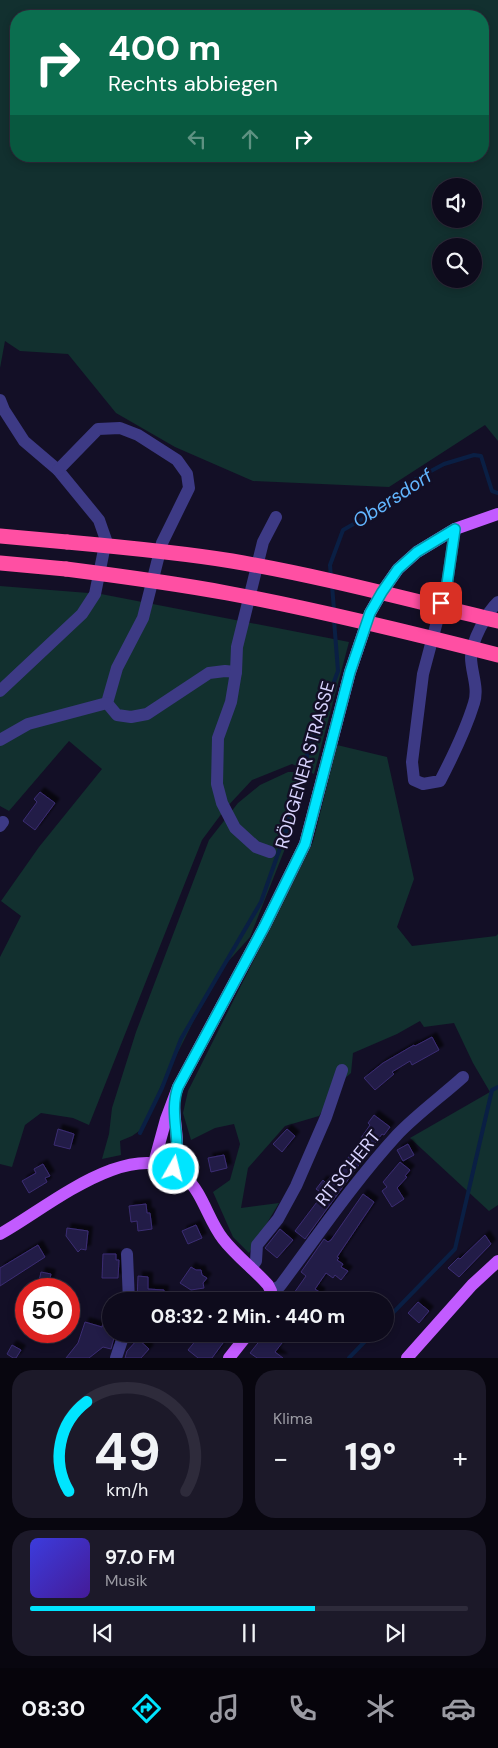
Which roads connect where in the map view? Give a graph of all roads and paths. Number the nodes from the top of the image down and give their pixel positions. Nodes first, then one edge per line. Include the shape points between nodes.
1 (0, 400) edge
2 (58, 470) junction
3 (498, 514) edge
4 (276, 517) dead end
5 (455, 529) junction
6 (0, 536) edge
7 (0, 563) edge
8 (498, 602) edge
9 (498, 621) edge
10 (498, 655) edge
11 (236, 672) junction
12 (0, 691) edge
13 (108, 703) junction
14 (0, 740) edge
15 (270, 852) dead end
16 (342, 1070) dead end
17 (463, 1077) dead end
18 (174, 1099) junction
19 (154, 1163) junction
20 (174, 1169) junction
21 (0, 1234) edge
22 (127, 1254) dead end
23 (498, 1261) edge
24 (251, 1268) junction
25 (129, 1292) edge
26 (270, 1292) edge
27 (275, 1292) edge
28 (121, 1342) edge
29 (242, 1342) edge
30 (116, 1358) edge
31 (229, 1358) edge
32 (408, 1358) edge

1 - 2 street via 24,441
2 - 12 street via 99,520 106,540 96,594 82,614
2 - 13 street via 98,429 120,428 138,435 177,460 187,474 189,488 162,543 143,618 117,668
3 - 5 main road, RÖDGENER STRASSE
4 - 11 street via 256,565 237,647
5 - 8 street via 447,584 423,674 412,762 414,780 423,784 440,781 454,753 475,701 471,656 476,636
5 - 18 main road, RÖDGENER STRASSE via 417,552 398,569 370,613 350,672 305,844
6 - 9 highway, bridge via 155,550 234,562
7 - 10 highway, bridge via 152,580 226,593 365,622
11 - 13 street via 208,673 147,714 131,718 118,715
11 - 15 street via 231,702 218,738 216,784 235,828 256,847
13 - 14 street via 28,724
16 - 24 street via 296,1186 278,1219 257,1245 256,1261
17 - 27 street, RITSCHERT via 398,1134
18 - 19 main road, RÖDGENER STRASSE
18 - 20 main road, RÖDGENER STRASSE via 178,1147
19 - 20 main road
19 - 21 main road via 136,1164 93,1178
20 - 24 main road via 191,1184 223,1238
22 - 25 street
23 - 32 main road via 472,1285
24 - 26 main road via 268,1285
28 - 30 street
29 - 31 main road

